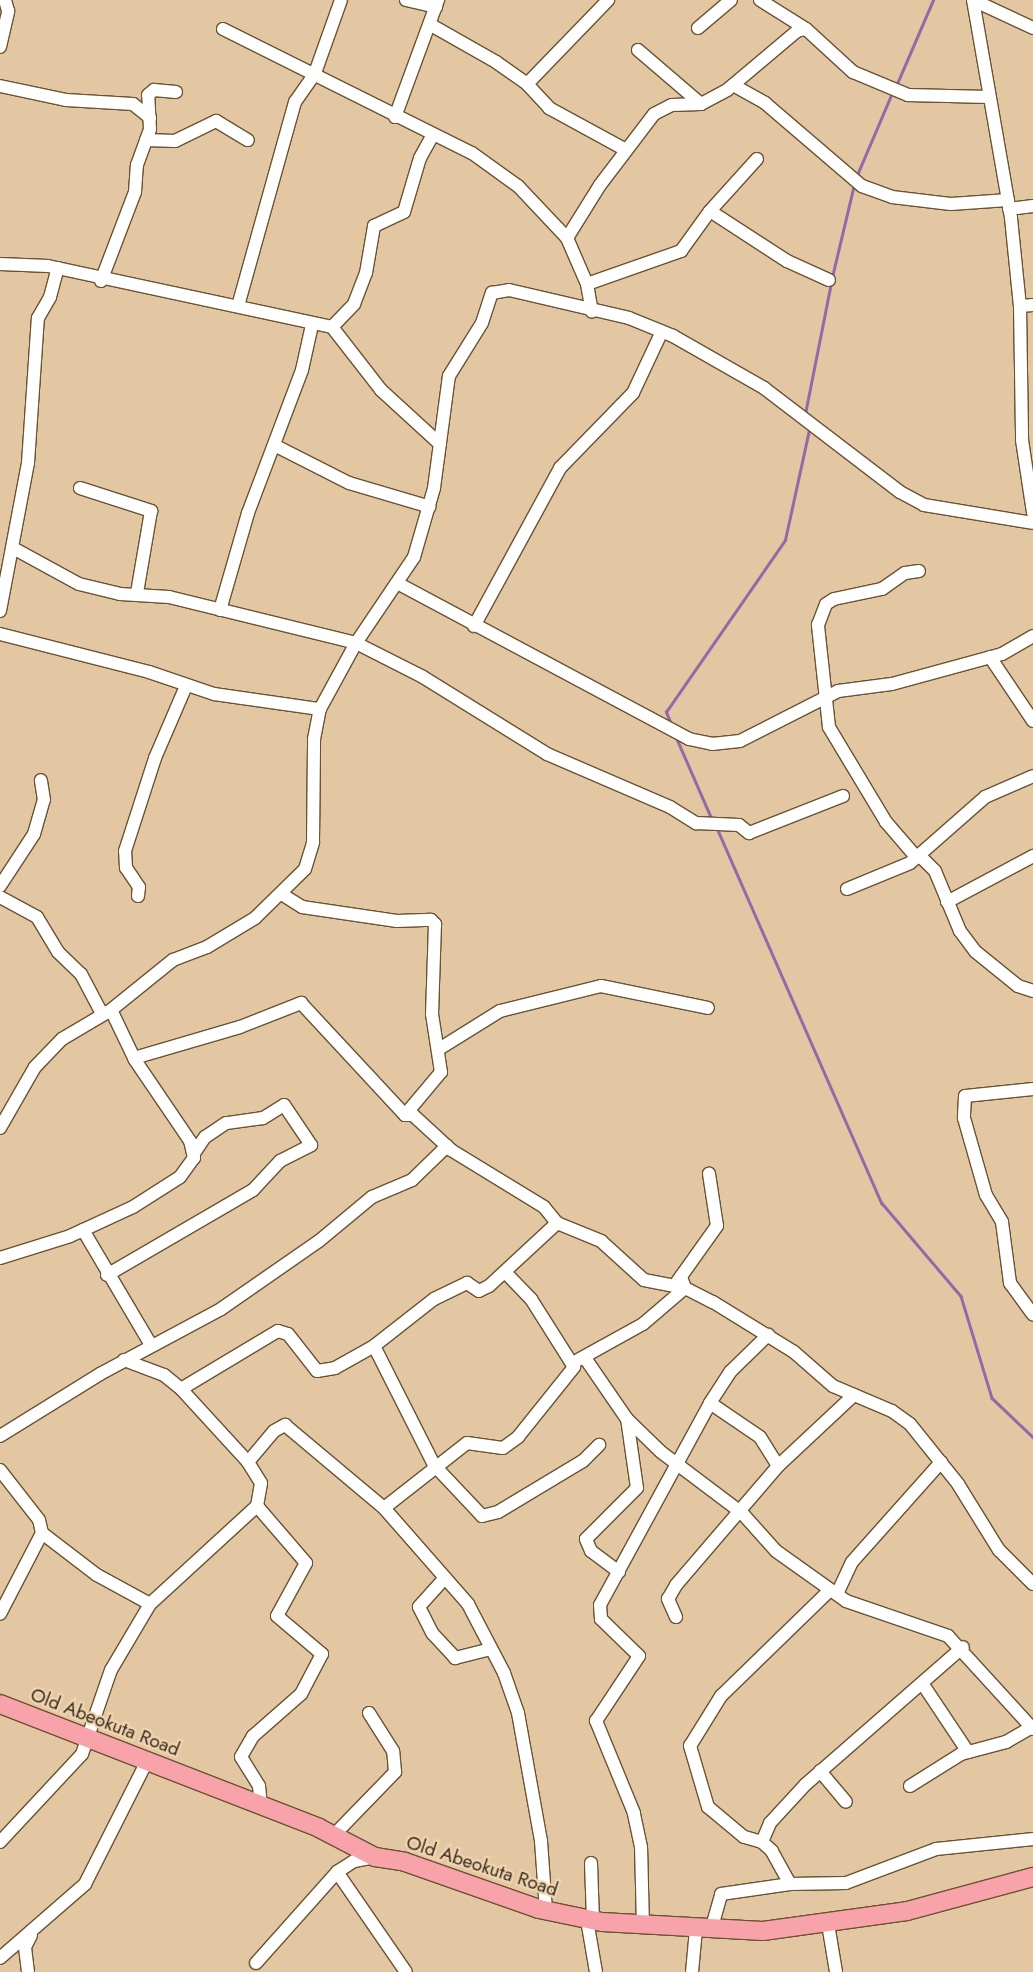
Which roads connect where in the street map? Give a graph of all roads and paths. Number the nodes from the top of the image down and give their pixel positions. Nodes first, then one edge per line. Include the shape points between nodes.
1 (5, 0) edge
2 (341, 0) edge
3 (406, 0) edge
4 (608, 0) edge
5 (731, 0) edge
6 (760, 0) edge
7 (437, 4) edge
8 (431, 25) junction
9 (698, 28) dead end
10 (1033, 28) edge
11 (223, 29) dead end
12 (806, 29) junction
13 (0, 47) edge
14 (638, 50) dead end
15 (315, 73) junction
16 (527, 84) junction
17 (733, 85) junction
18 (0, 86) edge
19 (176, 92) dead end
20 (989, 97) junction
21 (701, 104) junction
22 (395, 117) junction
23 (151, 119) junction
24 (433, 135) junction
25 (146, 140) junction
26 (248, 140) dead end
27 (626, 150) junction
28 (757, 159) dead end
29 (1009, 204) junction
30 (1033, 206) edge
31 (710, 210) junction
32 (567, 238) junction
33 (0, 264) edge
34 (58, 268) junction
35 (829, 280) dead end
36 (101, 281) junction
37 (587, 284) junction
38 (1033, 305) edge
39 (238, 306) junction
40 (1020, 306) junction
41 (592, 312) junction
42 (312, 325) junction
43 (332, 327) junction
44 (662, 331) junction
45 (440, 444) junction
46 (274, 445) junction
47 (80, 488) dead end
48 (430, 507) junction
49 (1033, 512) edge
50 (1033, 522) edge
51 (13, 548) junction
52 (919, 571) dead end
53 (400, 584) junction
54 (137, 593) junction
55 (220, 610) junction
56 (0, 611) edge
57 (474, 626) junction
58 (0, 634) edge
59 (1033, 636) edge
60 (356, 642) junction
61 (990, 656) junction
62 (186, 686) junction
63 (823, 696) junction
64 (320, 709) junction
65 (1033, 721) edge
66 (1033, 776) edge
67 (41, 780) dead end
68 (843, 796) dead end
69 (1033, 856) edge
70 (918, 857) junction
71 (0, 886) edge
72 (848, 888) dead end
73 (283, 895) junction
74 (138, 896) dead end
75 (0, 897) edge
76 (947, 902) junction
77 (1033, 991) edge
78 (708, 1008) dead end
79 (106, 1011) junction
80 (439, 1049) junction
81 (134, 1058) junction
82 (1033, 1090) edge
83 (404, 1115) junction
84 (0, 1128) edge
85 (447, 1146) junction
86 (195, 1152) junction
87 (709, 1174) dead end
88 (557, 1223) junction
89 (83, 1230) junction
90 (0, 1258) edge
91 (505, 1272) junction
92 (106, 1275) junction
93 (683, 1283) junction
94 (1033, 1315) edge
95 (768, 1336) junction
96 (151, 1345) junction
97 (374, 1346) junction
98 (124, 1360) junction
99 (579, 1360) junction
100 (180, 1389) junction
101 (854, 1395) junction
102 (710, 1403) junction
103 (627, 1419) junction
104 (0, 1436) edge
105 (599, 1445) dead end
106 (248, 1462) junction
107 (941, 1462) junction
108 (678, 1464) junction
109 (434, 1465) junction
110 (778, 1466) junction
111 (0, 1470) edge
112 (257, 1506) junction
113 (384, 1508) junction
114 (742, 1513) junction
115 (42, 1533) junction
116 (619, 1572) junction
117 (443, 1580) junction
118 (1033, 1584) edge
119 (833, 1592) junction
120 (150, 1604) junction
121 (0, 1614) edge
122 (676, 1617) dead end
123 (963, 1647) junction
124 (490, 1649) junction
125 (922, 1683) junction
126 (0, 1704) edge
127 (369, 1713) dead end
128 (1032, 1728) edge
129 (87, 1739) junction
130 (968, 1752) junction
131 (147, 1761) junction
132 (820, 1771) junction
133 (910, 1786) dead end
134 (846, 1802) dead end
135 (261, 1805) junction
136 (334, 1836) junction
137 (1033, 1839) edge
138 (0, 1842) edge
139 (762, 1842) junction
140 (375, 1856) junction
141 (591, 1863) dead end
142 (337, 1872) junction
143 (1033, 1877) edge
144 (790, 1884) junction
145 (546, 1911) junction
146 (590, 1920) junction
147 (828, 1924) junction
148 (643, 1927) junction
149 (704, 1930) junction
150 (31, 1935) junction
151 (0, 1958) edge
152 (256, 1964) dead end
153 (28, 1972) edge
154 (406, 1972) edge
155 (596, 1972) edge
156 (692, 1972) edge
157 (836, 1972) edge

1 - 13 street via 8,11
2 - 15 street
3 - 7 street
4 - 16 street
5 - 9 street
6 - 12 street
7 - 8 street
8 - 16 street
8 - 22 street
10 - 20 street via 973,0
11 - 15 street
12 - 17 street via 790,37
12 - 20 street via 842,64 884,87 926,97
14 - 21 street
15 - 22 street
15 - 39 street via 295,102
16 - 27 street via 549,108
17 - 21 street
17 - 29 street via 765,103 862,186 892,197 952,204
18 - 23 street via 66,100 133,104
19 - 23 street via 150,92 146,100
20 - 29 street
21 - 27 street via 662,108
22 - 24 street
23 - 25 street
24 - 32 street via 472,153 518,186
24 - 43 street via 420,158 404,212 374,226 366,273 354,304
25 - 26 street via 175,141 216,121
25 - 36 street via 129,212
27 - 32 street
28 - 31 street
29 - 30 street
29 - 40 street
31 - 35 street via 787,261
31 - 37 street via 681,251
32 - 37 street
33 - 34 street
34 - 36 street
34 - 51 street via 50,297 38,318 28,463
36 - 39 street
37 - 41 street
38 - 40 street
39 - 42 street
40 - 49 street via 1022,440
41 - 44 street via 629,318
41 - 45 street via 509,290 492,293 482,323 449,376
42 - 43 street
42 - 46 street via 302,370
43 - 45 street via 381,390
44 - 50 street via 764,388 900,492 924,505
44 - 57 street via 633,393 613,417 573,450 560,468
45 - 48 street
46 - 48 street via 350,482
46 - 55 street via 248,513
47 - 54 street via 151,512
48 - 53 street via 414,557
51 - 54 street via 80,584
51 - 56 street
52 - 63 street via 905,574 882,588 861,591 826,604 818,625
53 - 57 street
53 - 60 street
54 - 55 street
55 - 60 street
57 - 63 street via 689,739 712,744 740,741
58 - 62 street
59 - 61 street
60 - 64 street
60 - 68 street via 423,677 547,754 670,807 696,822 739,825 749,834
61 - 63 street via 892,684
61 - 65 street
62 - 64 street via 214,694
62 - 74 street via 155,758 125,851 126,868 139,886
63 - 70 street via 829,727 839,746 855,764 886,822
64 - 73 street via 314,739 314,842 305,869
66 - 70 street via 985,797
67 - 71 street via 44,800 34,834
69 - 76 street
70 - 72 street
70 - 76 street via 935,872
73 - 79 street via 227,936 169,962
73 - 80 street via 302,907 397,921 431,920 436,974 432,1014
75 - 79 street via 37,917 58,952 81,974
76 - 77 street via 976,952 1018,986
78 - 80 street via 601,986 500,1011
79 - 81 street
79 - 84 street via 45,1056 11,1104
80 - 83 street via 439,1077
81 - 83 street via 240,1027 301,1002
81 - 86 street
82 - 94 street via 966,1096 964,1118 986,1194 1002,1222 1010,1283
83 - 85 street via 413,1115
85 - 88 street via 544,1207
85 - 96 street via 412,1180 372,1197 269,1278
86 - 89 street via 180,1177 134,1208
86 - 92 street via 205,1137 226,1123 263,1118 284,1105 311,1145 280,1161 253,1190
87 - 93 street via 717,1226
88 - 91 street
88 - 93 street via 601,1241 644,1280 672,1288
89 - 90 street
89 - 92 street
91 - 97 street via 478,1292 467,1283 434,1299
91 - 99 street via 531,1299
92 - 96 street
93 - 95 street
93 - 99 street via 643,1324
95 - 101 street via 833,1386
95 - 102 street via 731,1370
96 - 98 street
97 - 100 street via 335,1368 317,1371 288,1334 278,1331
97 - 109 street
98 - 100 street via 164,1375
98 - 104 street
99 - 103 street
99 - 109 street via 518,1437 503,1448 467,1443
100 - 106 street
101 - 107 street via 910,1424
101 - 110 street
102 - 108 street
102 - 110 street via 760,1437
103 - 108 street
103 - 116 street via 637,1488 586,1539 591,1552
105 - 109 street via 583,1461 488,1516 472,1510
106 - 112 street via 261,1482
106 - 113 street via 274,1431 285,1425
107 - 118 street via 999,1550
107 - 119 street via 858,1554
108 - 114 street
108 - 116 street
109 - 113 street
110 - 114 street
111 - 115 street via 38,1520
112 - 120 street
112 - 135 street via 306,1563 277,1616 322,1654 301,1694 253,1736 241,1757 259,1786
113 - 117 street
114 - 119 street via 776,1551
114 - 122 street via 671,1592 668,1606
115 - 120 street via 97,1575
115 - 121 street
116 - 148 street via 602,1600 602,1619 639,1660 596,1720 634,1813 642,1847
117 - 124 street via 468,1604
117 - 124 street via 419,1607 433,1634 455,1658
119 - 123 street via 931,1626
119 - 139 street via 722,1696 690,1746 708,1807 744,1837
120 - 129 street via 111,1670
123 - 125 street
123 - 128 street
124 - 145 street via 518,1712 531,1774
125 - 130 street
125 - 132 street
126 - 129 highway, Old Abeokuta Road
127 - 136 street via 392,1751 395,1772
128 - 130 street via 1006,1742
129 - 131 highway, Old Abeokuta Road
129 - 138 street via 82,1754 57,1785
130 - 133 street
131 - 135 highway, Old Abeokuta Road
131 - 150 street via 85,1884
132 - 134 street
132 - 139 street via 770,1823
135 - 136 highway, Old Abeokuta Road
136 - 140 highway, Old Abeokuta Road
137 - 144 street via 936,1849 846,1883
139 - 144 street via 772,1851
140 - 142 street via 354,1861
140 - 145 highway, Old Abeokuta Road via 405,1862
141 - 146 street
142 - 152 street
142 - 154 street
143 - 147 highway, Old Abeokuta Road via 908,1912
144 - 149 street via 721,1894
145 - 146 highway, Old Abeokuta Road
146 - 148 highway, Old Abeokuta Road
146 - 155 street
147 - 149 highway, Old Abeokuta Road via 762,1931
147 - 157 street
148 - 149 highway, Old Abeokuta Road
149 - 156 street
150 - 151 street
150 - 153 street via 26,1947

